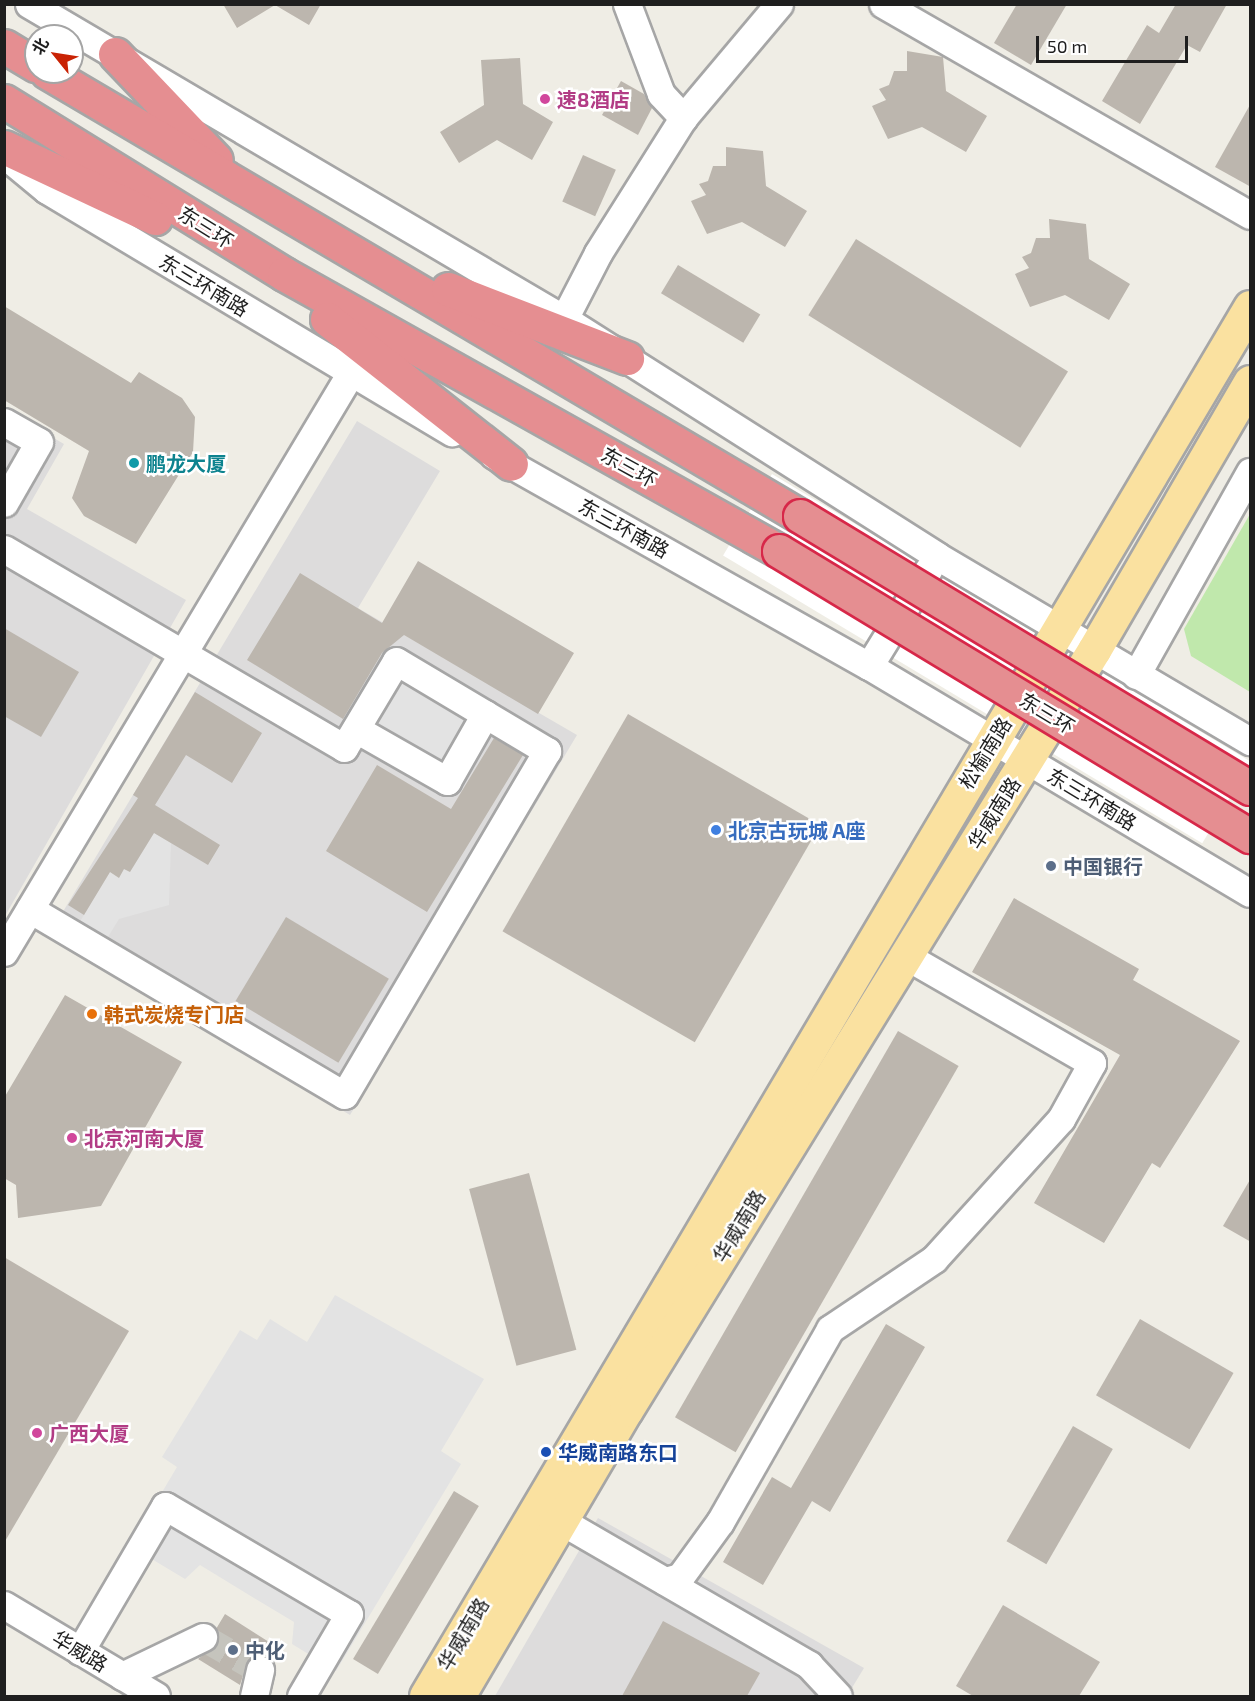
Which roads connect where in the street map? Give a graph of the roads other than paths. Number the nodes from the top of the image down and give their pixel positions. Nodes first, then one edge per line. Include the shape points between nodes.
1 (29, 4) edge
2 (69, 4) edge
3 (627, 4) edge
4 (779, 4) edge
5 (883, 4) edge
6 (4, 46) edge
7 (115, 54) junction
8 (24, 58) edge
9 (67, 84) edge
10 (4, 100) edge
11 (682, 118) junction
12 (4, 147) edge
13 (4, 154) edge
14 (4, 174) edge
15 (47, 190) junction
16 (244, 190) junction
17 (1251, 215) edge
18 (222, 237) junction
19 (359, 255) junction
20 (284, 274) junction
21 (1251, 307) edge
22 (564, 319) junction
23 (627, 358) junction
24 (350, 374) junction
25 (1251, 382) edge
26 (4, 422) edge
27 (511, 464) junction
28 (1251, 472) edge
29 (4, 503) edge
30 (4, 549) edge
31 (937, 556) junction
32 (1062, 630) junction
33 (1094, 650) junction
34 (183, 653) junction
35 (869, 666) junction
36 (1136, 675) junction
37 (485, 714) junction
38 (356, 729) junction
39 (993, 740) junction
40 (1251, 741) edge
41 (1026, 760) junction
42 (1251, 788) edge
43 (1251, 837) edge
44 (1251, 893) edge
45 (30, 909) junction
46 (4, 951) edge
47 (906, 956) junction
48 (755, 1136) joint
49 (561, 1521) junction
50 (665, 1581) junction
51 (4, 1605) edge
52 (203, 1636) dead end
53 (80, 1651) junction
54 (260, 1670) dead end
55 (122, 1677) junction
56 (152, 1695) edge
57 (254, 1696) edge
58 (301, 1696) edge
59 (426, 1696) edge
60 (458, 1696) edge
61 (838, 1696) edge

1 - 7 street
2 - 7 street
3 - 11 street via 660,94
4 - 11 street
5 - 17 street
6 - 8 highway
7 - 16 highway
7 - 22 street
9 - 16 highway, 东三环
10 - 18 highway, 东三环
11 - 22 street via 598,252
12 - 18 highway via 181,233
13 - 15 street, 东三环南路
14 - 15 street
15 - 24 street, 东三环南路
16 - 19 highway, 东三环
18 - 20 highway, 东三环
19 - 23 highway
19 - 42 highway, 东三环, bridge
20 - 27 highway via 328,321
20 - 43 highway, 东三环, bridge via 779,551
21 - 32 main road, 松榆南路
22 - 23 street
23 - 31 street
24 - 27 street, 东三环南路
24 - 34 street
25 - 33 main road
26 - 29 street via 39,442
27 - 35 street, 东三环南路
28 - 36 street
30 - 34 street
31 - 32 street
31 - 35 street
32 - 33 street
32 - 39 main road, 松榆南路
33 - 36 street
33 - 41 main road, 华威南路
34 - 38 street via 344,748
34 - 45 street
35 - 39 street, 东三环南路
36 - 40 street
37 - 38 street via 447,781
37 - 38 street via 396,661
37 - 45 street via 548,751 344,1095
39 - 41 street, 东三环南路
39 - 48 main road, 松榆南路
41 - 44 street, 东三环南路
41 - 47 main road, 华威南路
45 - 46 street
47 - 49 main road, 华威南路
47 - 50 street via 1092,1064 1060,1119 934,1259 830,1329 720,1522 680,1577
48 - 59 main road, 华威南路
49 - 50 street
49 - 60 main road, 华威南路
50 - 61 street via 809,1665
51 - 53 street, 华威路
52 - 55 street
53 - 55 street, 华威路
53 - 58 street via 165,1506 349,1614
54 - 57 street
55 - 56 street, 华威路

